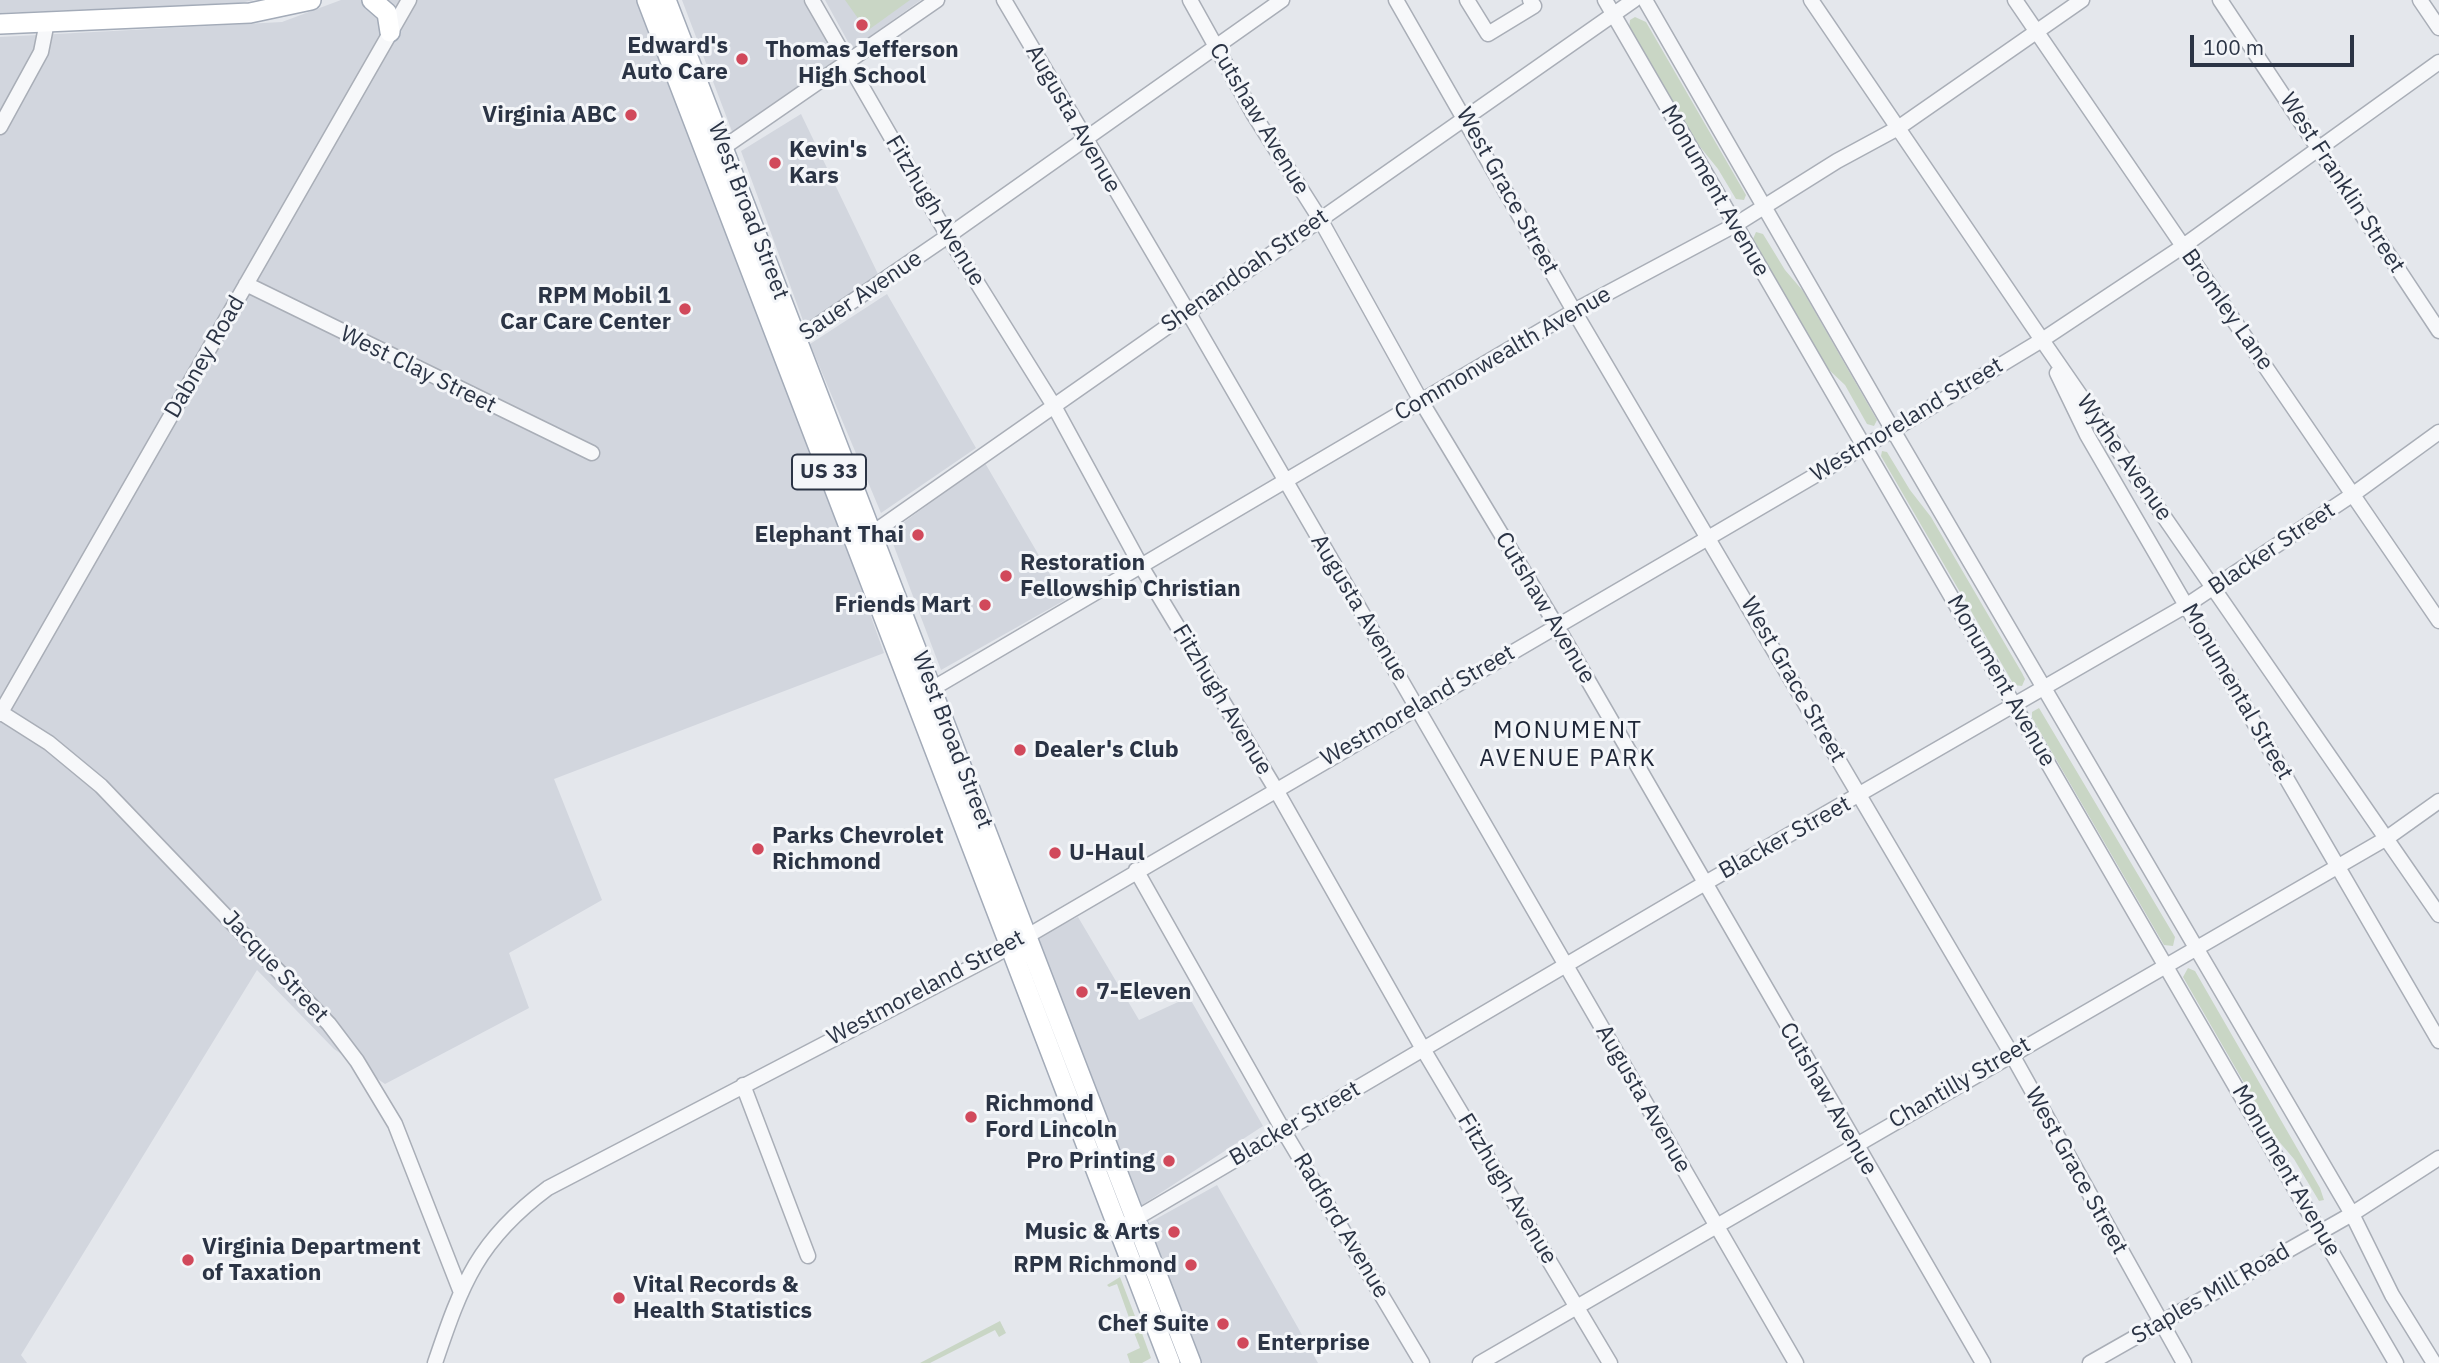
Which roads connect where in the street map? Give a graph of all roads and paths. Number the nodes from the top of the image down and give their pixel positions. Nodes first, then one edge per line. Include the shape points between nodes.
1 (311, 0) edge
2 (372, 0) edge
3 (409, 0) edge
4 (647, 0) edge
5 (666, 0) edge
6 (812, 0) edge
7 (937, 0) edge
8 (1003, 0) edge
9 (1190, 0) edge
10 (1282, 0) edge
11 (1396, 0) edge
12 (1467, 0) edge
13 (1530, 0) edge
14 (1605, 0) edge
15 (1634, 0) edge
16 (1646, 0) edge
17 (1811, 0) edge
18 (2015, 0) edge
19 (2082, 0) edge
20 (2220, 0) edge
21 (2420, 0) edge
22 (1614, 16) junction
23 (47, 22) junction
24 (0, 24) edge
25 (2439, 28) edge
26 (390, 32) junction
27 (2037, 32) junction
28 (1215, 47) junction
29 (2439, 62) edge
30 (848, 64) junction
31 (1466, 117) junction
32 (0, 127) edge
33 (1898, 128) junction
34 (1085, 140) junction
35 (2320, 149) junction
36 (716, 153) junction
37 (1763, 207) junction
38 (1320, 219) junction
39 (1735, 225) junction
40 (948, 236) junction
41 (2182, 247) junction
42 (246, 284) junction
43 (1574, 311) junction
44 (1188, 312) junction
45 (2439, 331) edge
46 (2042, 340) junction
47 (790, 344) junction
48 (1421, 401) junction
49 (1054, 405) junction
50 (1893, 429) junction
51 (2439, 432) edge
52 (1865, 446) junction
53 (592, 453) dead end
54 (1284, 482) junction
55 (2355, 494) junction
56 (1709, 536) junction
57 (865, 538) junction
58 (1141, 566) junction
59 (2214, 588) junction
60 (2187, 606) junction
61 (2439, 621) edge
62 (1556, 625) junction
63 (2043, 688) junction
64 (925, 693) junction
65 (2014, 704) junction
66 (1416, 706) junction
67 (0, 713) edge
68 (1275, 788) junction
69 (1860, 796) junction
70 (2439, 801) edge
71 (2387, 838) junction
72 (2338, 865) junction
73 (1136, 870) junction
74 (1704, 884) junction
75 (2439, 915) edge
76 (1019, 939) junction
77 (2195, 948) junction
78 (1566, 965) junction
79 (2166, 965) junction
80 (2439, 1041) edge
81 (1423, 1049) junction
82 (2011, 1053) junction
83 (743, 1085) junction
84 (1283, 1130) junction
85 (1854, 1144) junction
86 (2439, 1158) edge
87 (2352, 1214) junction
88 (1128, 1223) junction
89 (1716, 1224) junction
90 (2320, 1232) junction
91 (808, 1256) dead end
92 (460, 1290) junction
93 (1577, 1307) junction
94 (2160, 1324) junction
95 (1182, 1362) edge
96 (435, 1363) edge
97 (1422, 1363) edge
98 (1480, 1363) edge
99 (1610, 1363) edge
100 (1796, 1363) edge
101 (1983, 1363) edge
102 (2090, 1363) edge
103 (2184, 1363) edge
104 (2396, 1363) edge
105 (2434, 1363) edge

1 - 23 main road via 250,13
2 - 26 main road via 387,12
3 - 26 street, Dabney Road
4 - 36 main road, West Broad Street / US 33
5 - 36 main road, West Broad Street / US 33
6 - 30 street, Fitzhugh Avenue
7 - 30 street
8 - 34 street, Augusta Avenue
9 - 28 street, Cutshaw Avenue
10 - 28 street, Sauer Avenue
11 - 31 street, West Grace Street
12 - 13 street via 1488,34 1534,6
14 - 22 street, Monument Avenue
15 - 22 street, Shenandoah Street
16 - 37 street, Monument Avenue
17 - 33 street, Wythe Avenue
18 - 27 street, Bromley Lane
19 - 27 street, Commonwealth Avenue
20 - 35 street, West Franklin Street
21 - 25 street
22 - 31 street, Shenandoah Street
22 - 39 street, Monument Avenue
23 - 24 main road
23 - 32 street via 41,52
26 - 42 street, Dabney Road
27 - 33 street, Commonwealth Avenue
27 - 41 street, Bromley Lane
28 - 34 street, Sauer Avenue
28 - 38 street, Cutshaw Avenue
29 - 35 street, Westmoreland Street
30 - 36 street
30 - 40 street, Fitzhugh Avenue
31 - 38 street, Shenandoah Street
31 - 43 street, West Grace Street
33 - 37 street, Commonwealth Avenue
33 - 46 street, Wythe Avenue
34 - 40 street, Sauer Avenue
34 - 44 street, Augusta Avenue
35 - 41 street, Westmoreland Street
35 - 45 street, West Franklin Street
36 - 47 main road, West Broad Street / US 33
37 - 39 street, Commonwealth Avenue
37 - 50 street, Monument Avenue
38 - 44 street, Shenandoah Street
38 - 48 street, Cutshaw Avenue
39 - 43 street, Commonwealth Avenue
39 - 52 street, Monument Avenue
40 - 47 street, Sauer Avenue
40 - 49 street, Fitzhugh Avenue
41 - 46 street, Westmoreland Street
41 - 55 street, Bromley Lane
42 - 53 street, West Clay Street
42 - 67 street, Dabney Road
43 - 48 street, Commonwealth Avenue
43 - 56 street, West Grace Street
44 - 49 street, Shenandoah Street
44 - 54 street, Augusta Avenue
46 - 50 street, Westmoreland Street
46 - 59 street, Wythe Avenue
46 - 60 street, Monumental Street via 2087,435
47 - 57 main road, West Broad Street / US 33
48 - 54 street, Commonwealth Avenue
48 - 62 street, Cutshaw Avenue
49 - 57 street, Shenandoah Street
49 - 58 street, Fitzhugh Avenue
50 - 52 street, Westmoreland Street
50 - 63 street, Monument Avenue
51 - 55 street, Blacker Street
52 - 56 street, Westmoreland Street
52 - 65 street, Monument Avenue
54 - 58 street, Commonwealth Avenue
54 - 66 street, Augusta Avenue
55 - 59 street, Blacker Street
55 - 61 street, Bromley Lane
56 - 62 street, Westmoreland Street
56 - 69 street, West Grace Street
57 - 64 main road, West Broad Street / US 33
58 - 64 street, Commonwealth Avenue
58 - 68 street, Fitzhugh Avenue
59 - 60 street, Blacker Street
59 - 71 street, Wythe Avenue
60 - 63 street, Blacker Street
60 - 72 street, Monumental Street
62 - 66 street, Westmoreland Street
62 - 74 street, Cutshaw Avenue
63 - 65 street, Blacker Street
63 - 77 street, Monument Avenue
64 - 76 main road, West Broad Street / US 33
65 - 69 street, Blacker Street
65 - 79 street, Monument Avenue
66 - 68 street, Westmoreland Street
66 - 78 street, Augusta Avenue
67 - 92 street, Jacque Street via 48,743 101,786 329,1024 395,1124
68 - 73 street, Westmoreland Street
68 - 81 street, Fitzhugh Avenue
69 - 74 street, Blacker Street
69 - 82 street, West Grace Street
70 - 71 street, Chantilly Street
71 - 72 street, Chantilly Street
71 - 75 street, Wythe Avenue
72 - 77 street, Chantilly Street
72 - 80 street, Monumental Street
73 - 76 street, Westmoreland Street
73 - 84 street, Radford Avenue
74 - 78 street, Blacker Street
74 - 85 street, Cutshaw Avenue
76 - 83 street, Westmoreland Street
76 - 88 main road, West Broad Street / US 33
77 - 79 street, Chantilly Street
77 - 87 street, Monument Avenue
78 - 81 street, Blacker Street
78 - 89 street, Augusta Avenue
79 - 82 street, Chantilly Street
79 - 90 street, Monument Avenue
81 - 84 street, Blacker Street
81 - 93 street, Fitzhugh Avenue
82 - 85 street, Chantilly Street
82 - 94 street, West Grace Street
83 - 91 street
83 - 92 street, Westmoreland Street via 548,1188 496,1234
84 - 88 street, Blacker Street
84 - 97 street, Radford Avenue
85 - 89 street, Chantilly Street
85 - 101 street, Cutshaw Avenue
86 - 87 street, Staples Mill Road
87 - 90 street, Staples Mill Road
87 - 105 street, Monument Avenue via 2392,1295
88 - 95 main road, West Broad Street / US 33
89 - 93 street, Chantilly Street
89 - 100 street, Augusta Avenue
90 - 94 street, Staples Mill Road
90 - 104 street, Monument Avenue
92 - 96 street, Westmoreland Street
93 - 98 street, Chantilly Street
93 - 99 street, Fitzhugh Avenue
94 - 102 street, Staples Mill Road
94 - 103 street, West Grace Street

